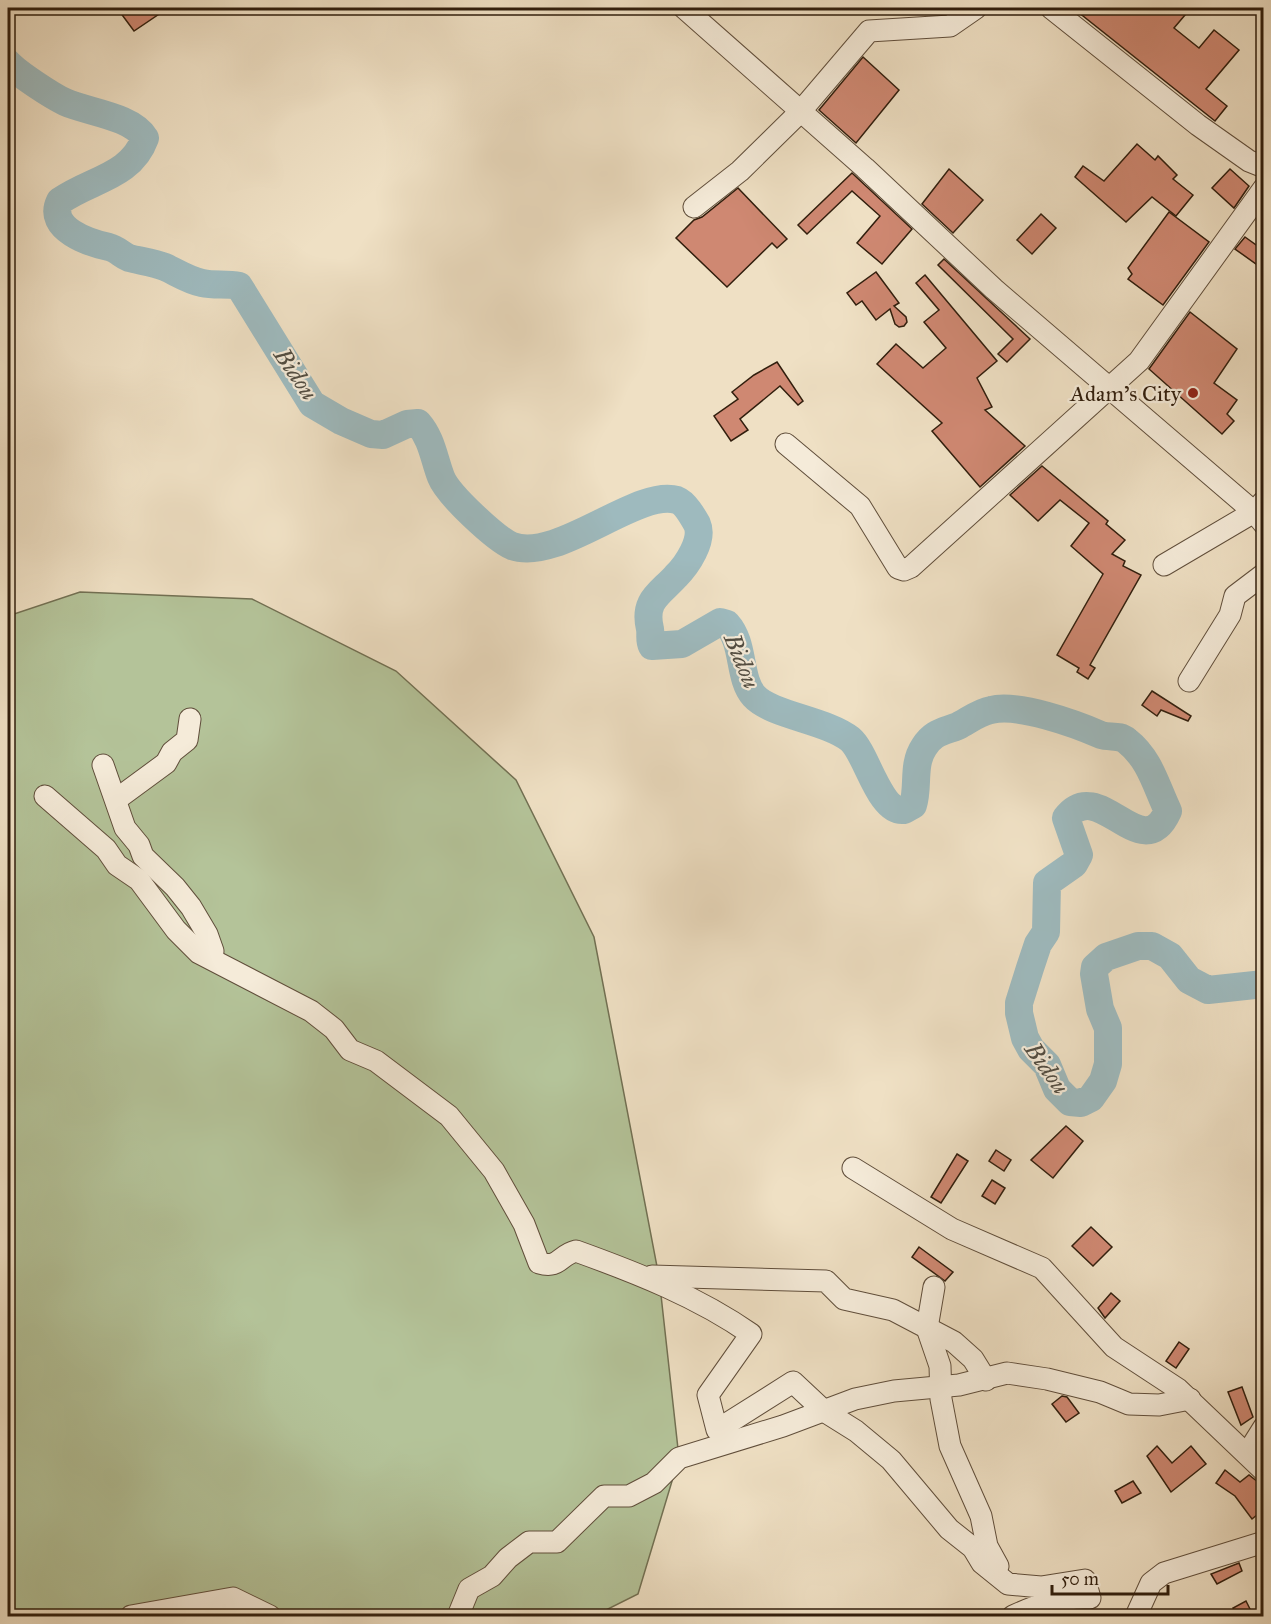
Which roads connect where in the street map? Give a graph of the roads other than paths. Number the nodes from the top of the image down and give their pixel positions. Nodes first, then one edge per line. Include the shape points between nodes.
1 (684, 8) edge
2 (976, 8) edge
3 (1051, 8) edge
4 (800, 112) junction
5 (1263, 167) edge
6 (1263, 188) edge
7 (694, 207) dead end
8 (1112, 387) junction
9 (786, 444) dead end
10 (1260, 512) edge
11 (1164, 566) dead end
12 (1263, 574) edge
13 (1188, 681) dead end
14 (190, 719) dead end
15 (103, 765) dead end
16 (45, 796) dead end
17 (117, 799) junction
18 (212, 958) junction
19 (853, 1168) dead end
20 (637, 1274) junction
21 (934, 1287) dead end
22 (927, 1328) junction
23 (987, 1380) junction
24 (940, 1385) junction
25 (1190, 1399) junction
26 (824, 1411) junction
27 (1263, 1427) edge
28 (1247, 1454) junction
29 (1263, 1471) edge
30 (1263, 1542) edge
31 (1008, 1584) junction
32 (1021, 1615) edge
33 (131, 1617) edge
34 (270, 1617) edge
35 (458, 1617) edge
36 (1136, 1617) edge

1 - 4 street
2 - 4 street via 950,26 869,31
3 - 5 street via 1198,125
4 - 7 street via 740,171
4 - 8 street via 1028,319
6 - 8 street via 1150,348
8 - 9 street via 904,570 898,568 860,506
8 - 10 street via 1147,423
10 - 11 street
12 - 13 street via 1235,596 1230,615
14 - 17 street via 187,740 166,763
15 - 17 street
16 - 18 street via 106,849 117,865 139,880 192,948
17 - 18 street via 122,822 143,856 176,887 202,924
18 - 20 street via 220,966 311,1011 344,1038 350,1050 376,1061 449,1116 494,1171 524,1224 539,1263 559,1263 567,1253 576,1251
19 - 25 street via 952,1229 1042,1268 1114,1347
20 - 22 street via 826,1281 844,1299 893,1310
20 - 26 street via 728,1318 751,1334 708,1395 717,1430 793,1382
21 - 22 street
22 - 23 street via 954,1342 973,1359
22 - 24 street via 940,1366
23 - 24 street
23 - 25 street via 1007,1373 1047,1378 1143,1406
24 - 26 street via 865,1397
24 - 31 street via 950,1446 981,1516 987,1546
25 - 28 street
26 - 31 street via 891,1460 949,1529
26 - 35 street via 679,1458 654,1483 629,1496 604,1496 557,1542 529,1542 492,1576 469,1589
27 - 28 street
28 - 29 street
30 - 36 street via 1164,1572 1151,1583
31 - 32 street
31 - 32 street via 1041,1587 1085,1580 1090,1598 1060,1598
33 - 34 street via 233,1598

